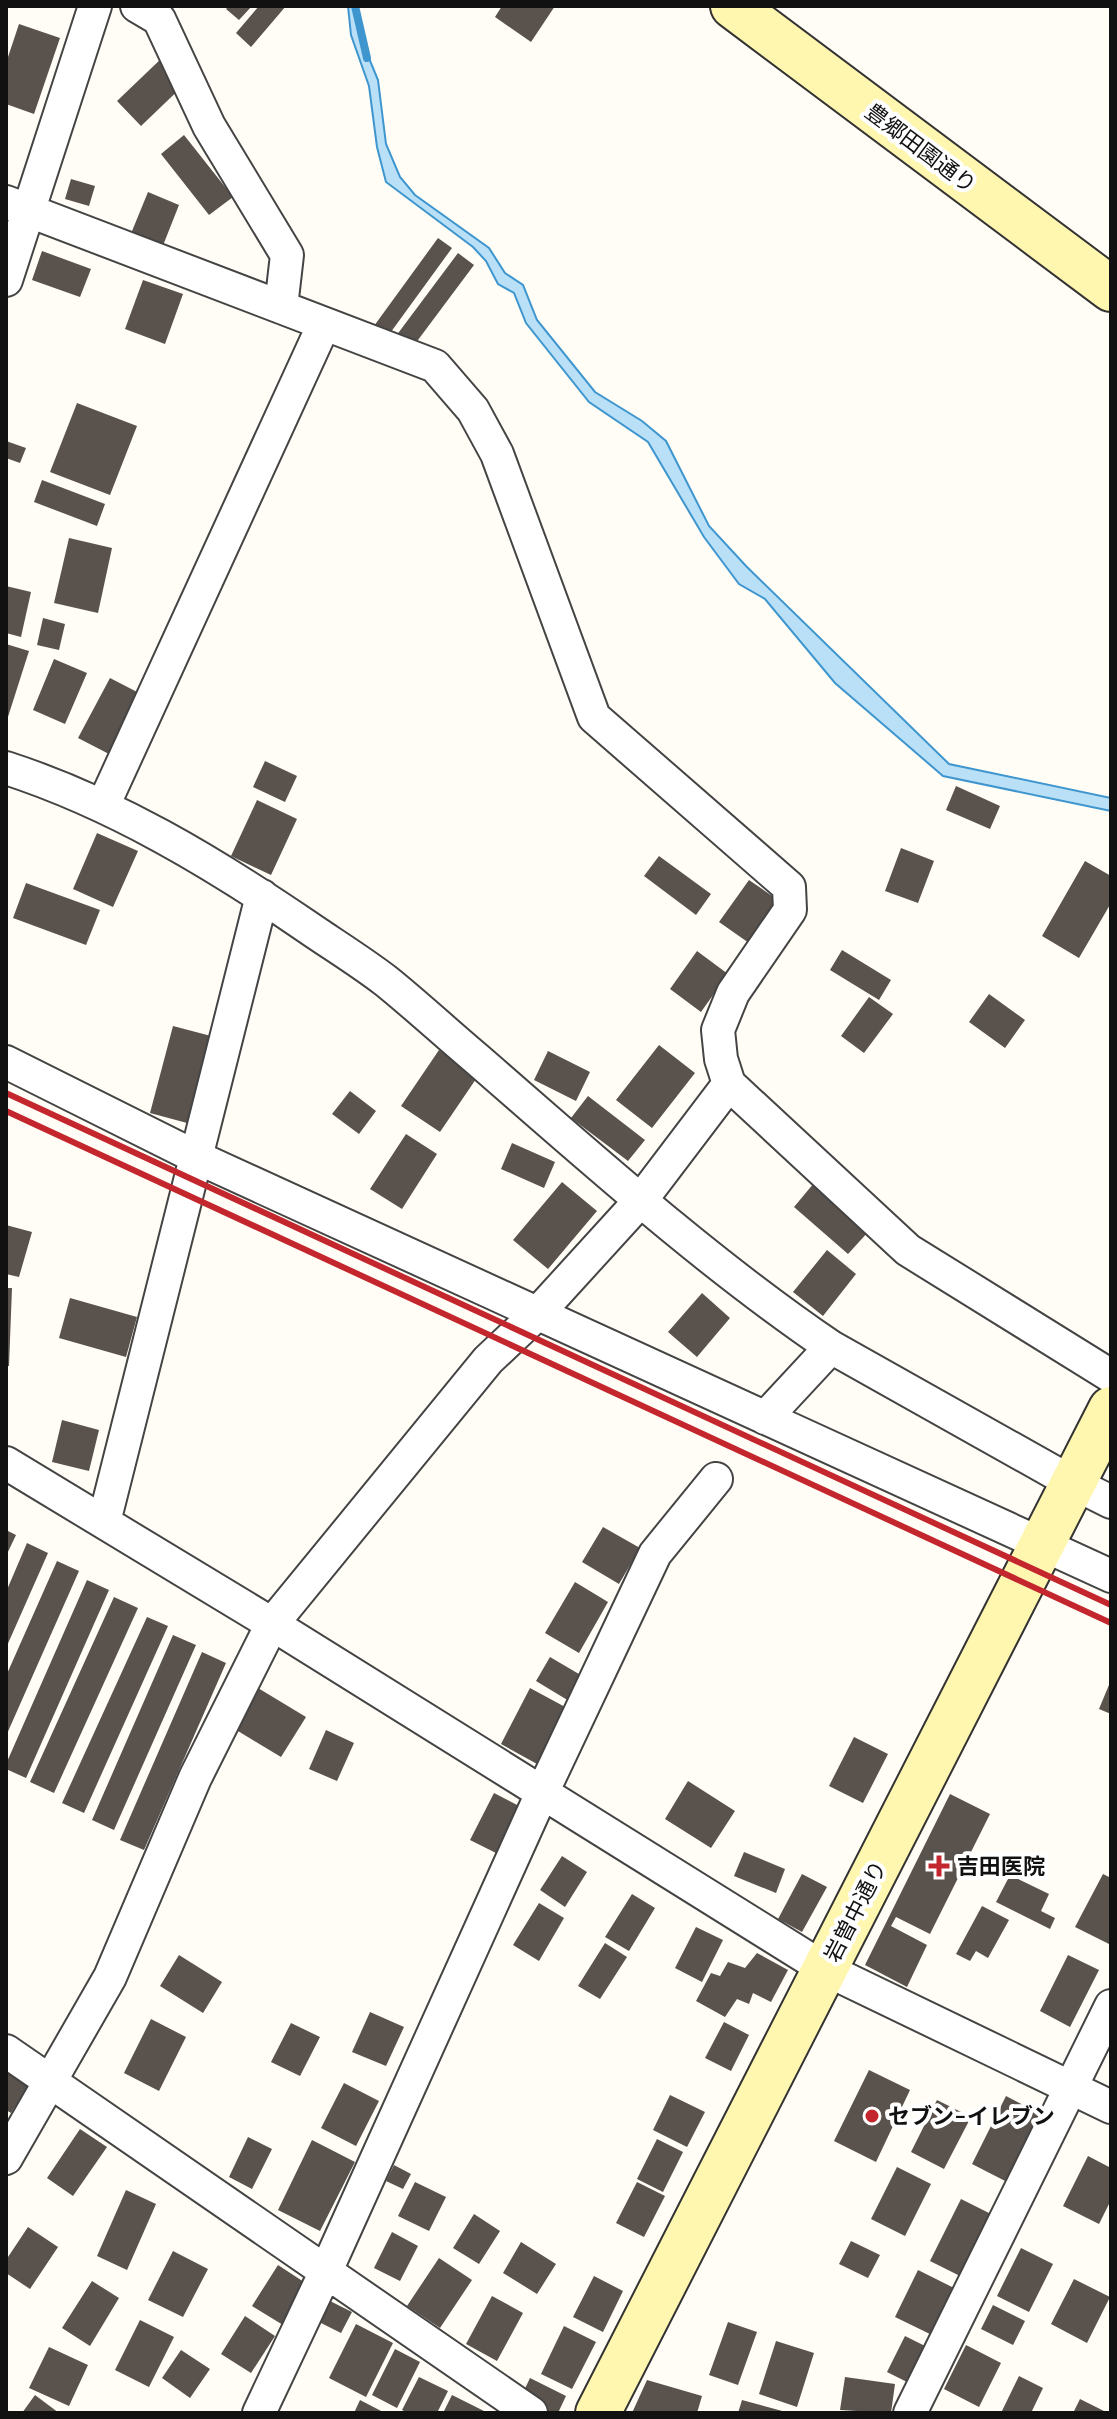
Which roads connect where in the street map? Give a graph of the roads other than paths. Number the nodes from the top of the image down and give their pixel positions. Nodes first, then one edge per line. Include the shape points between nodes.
1 (95, 6) edge
2 (137, 6) edge
3 (735, 7) edge
4 (16, 207) edge
5 (6, 280) edge
6 (1111, 289) edge
7 (281, 307) junction
8 (324, 324) junction
9 (6, 768) edge
10 (103, 806) junction
11 (262, 896) junction
12 (6, 1062) edge
13 (729, 1084) junction
14 (196, 1157) junction
15 (641, 1200) junction
16 (538, 1313) junction
17 (831, 1347) junction
18 (1111, 1376) edge
19 (1111, 1409) edge
20 (765, 1418) junction
21 (6, 1463) edge
22 (716, 1479) dead end
23 (1092, 1493) edge
24 (104, 1522) junction
25 (1041, 1544) junction
26 (1111, 1576) edge
27 (272, 1624) junction
28 (542, 1793) junction
29 (825, 1969) junction
30 (1111, 2006) edge
31 (6, 2051) edge
32 (50, 2082) junction
33 (1070, 2088) junction
34 (1111, 2107) edge
35 (6, 2158) edge
36 (326, 2271) junction
37 (259, 2413) edge
38 (531, 2413) edge
39 (598, 2413) edge
40 (910, 2413) edge

1 - 4 street
2 - 7 street via 159,19 209,126 287,255
3 - 6 street, 豊郷田園通り
4 - 5 street
4 - 7 street
7 - 8 street
8 - 10 street
8 - 13 street via 435,366 473,410 497,454 594,717 789,887 790,910 733,993 718,1030
9 - 10 street
10 - 11 street
11 - 14 street
11 - 15 street via 384,980
12 - 14 street
13 - 15 street
13 - 18 street via 908,1250
14 - 16 street
14 - 24 street
15 - 16 street
15 - 17 street
16 - 20 street
16 - 27 street via 488,1360
17 - 20 street
17 - 23 street
19 - 23 street, 岩曽中通り
20 - 25 street
21 - 24 street
22 - 28 street via 655,1554
23 - 25 street, 岩曽中通り
24 - 27 street
25 - 26 street
25 - 29 street, 岩曽中通り
27 - 28 street
27 - 32 street via 195,1778 110,1977
28 - 29 street
28 - 36 street
29 - 33 street
29 - 39 street, 岩曽中通り
30 - 33 street
31 - 32 street
32 - 35 street
32 - 36 street
33 - 34 street
33 - 40 street
36 - 37 street
36 - 38 street

